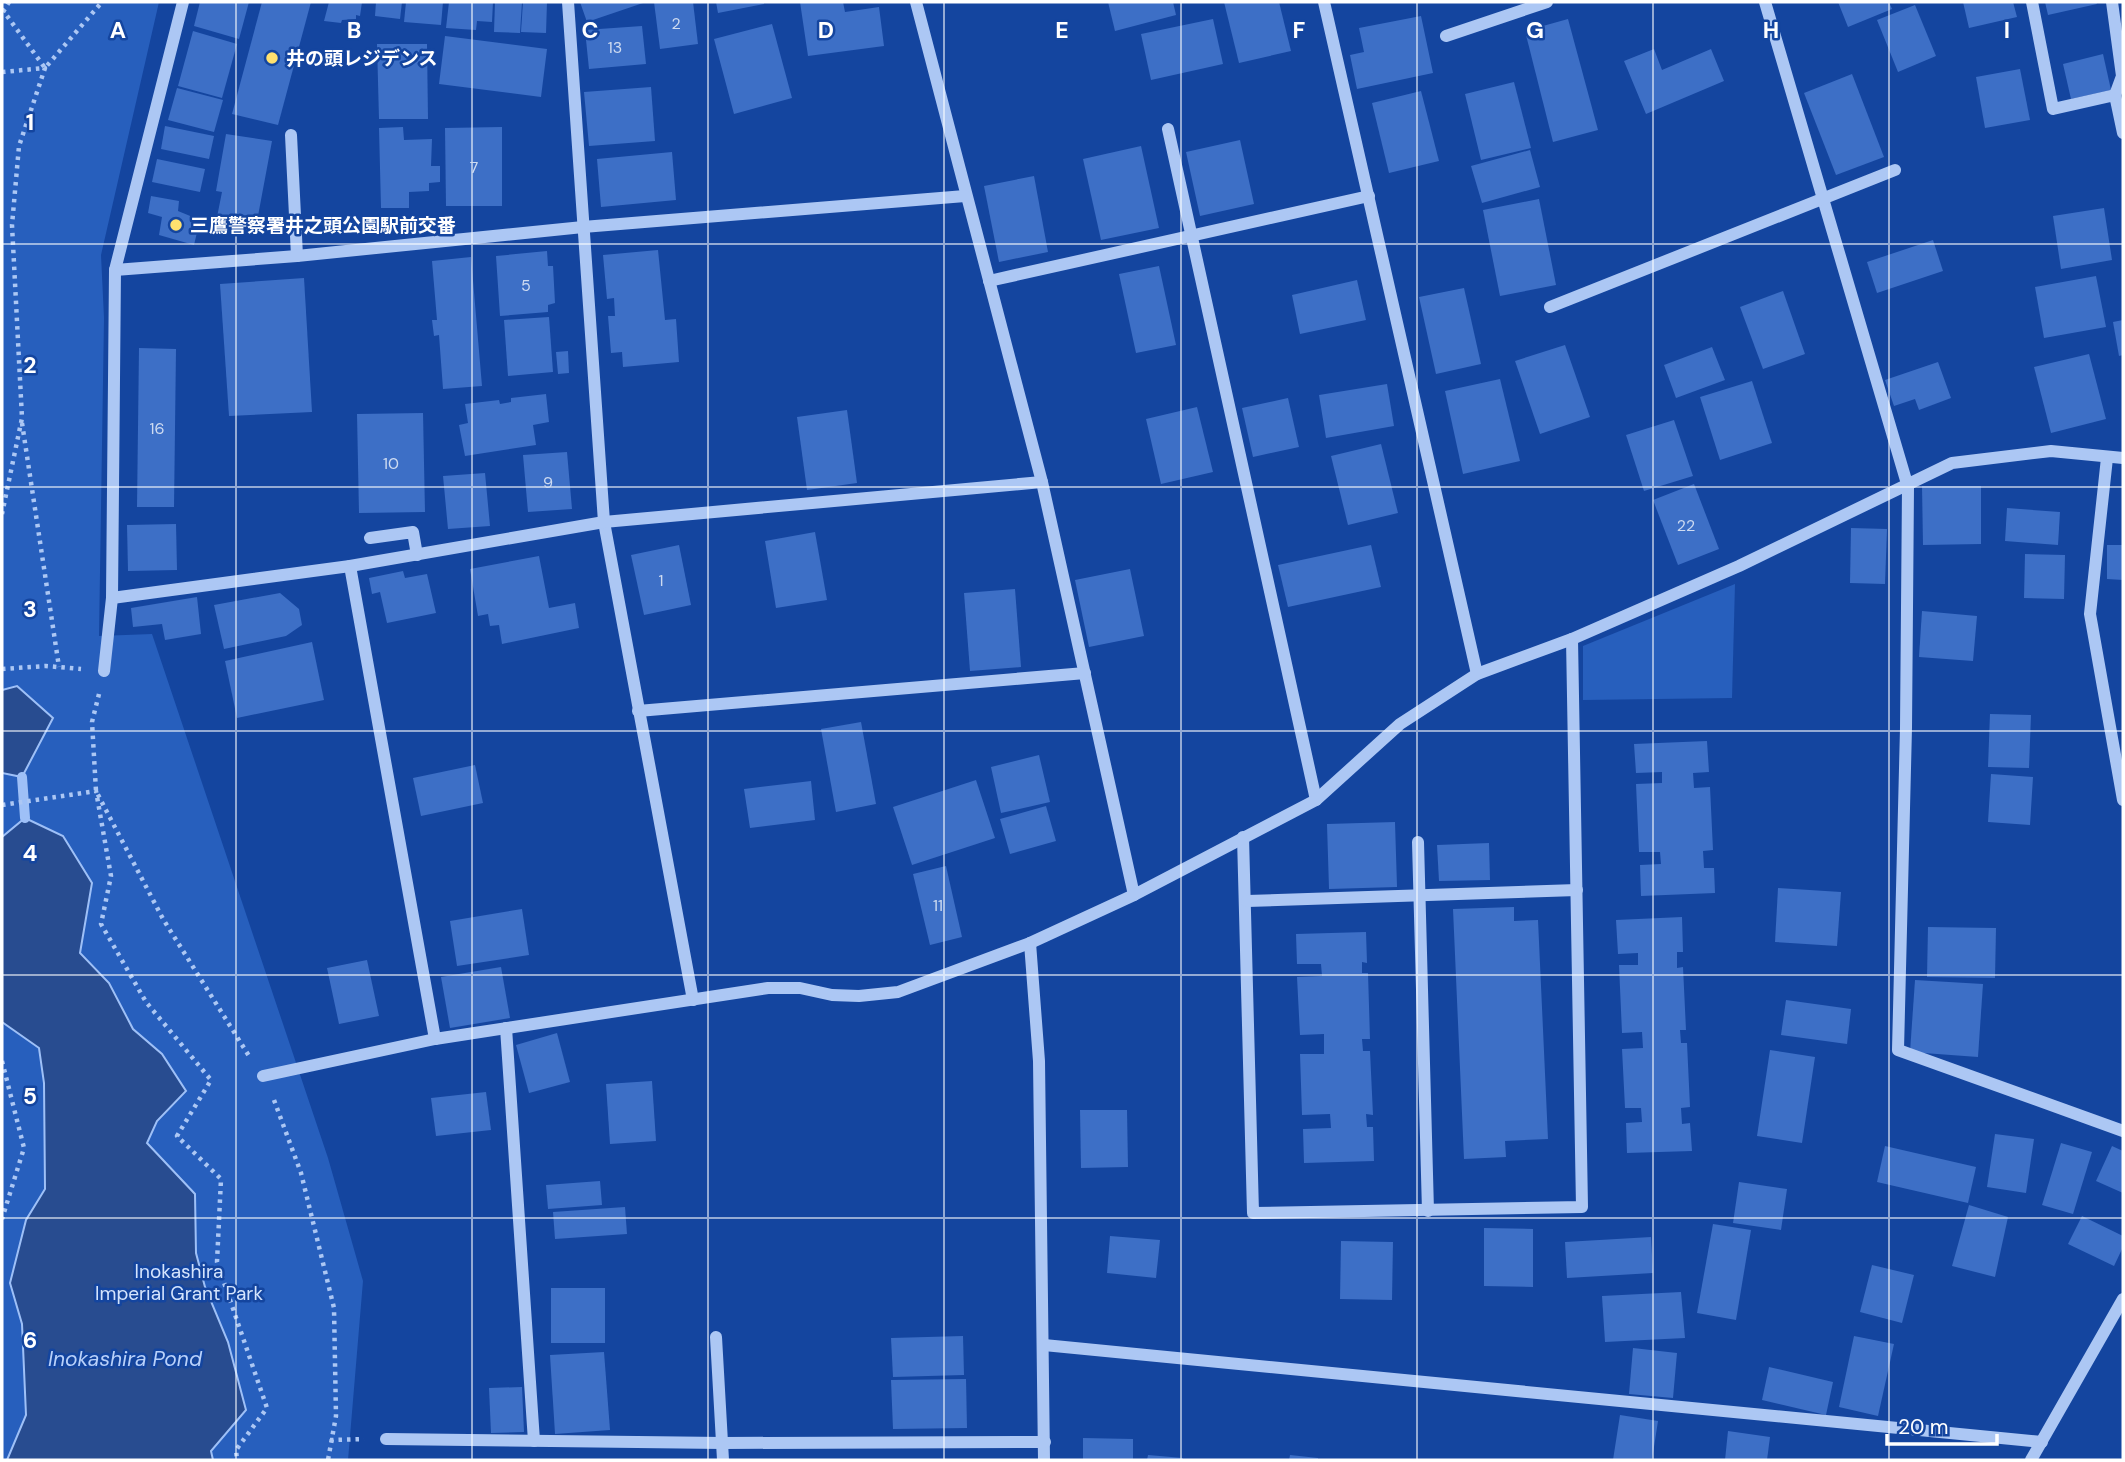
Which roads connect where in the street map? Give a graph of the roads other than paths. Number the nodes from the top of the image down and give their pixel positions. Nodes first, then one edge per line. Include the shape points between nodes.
1 (183, 2) edge
2 (568, 2) edge
3 (916, 2) edge
4 (1324, 2) edge
5 (1547, 2) edge
6 (1765, 2) edge
7 (2032, 2) edge
8 (2112, 2) edge
9 (1446, 36) dead end
10 (2115, 94) junction
11 (1168, 129) dead end
12 (2123, 134) edge
13 (291, 135) dead end
14 (1895, 170) dead end
15 (965, 196) junction
16 (1369, 196) junction
17 (1824, 200) junction
18 (583, 227) junction
19 (1192, 237) junction
20 (297, 257) junction
21 (115, 270) junction
22 (989, 281) junction
23 (1550, 307) dead end
24 (2107, 458) junction
25 (2123, 458) edge
26 (1042, 482) junction
27 (1908, 486) junction
28 (604, 522) junction
29 (370, 538) dead end
30 (417, 555) junction
31 (350, 566) junction
32 (112, 598) junction
33 (1572, 639) junction
34 (104, 671) road end
35 (1085, 673) junction
36 (1477, 674) junction
37 (638, 711) junction
38 (1316, 800) junction
39 (2123, 800) edge
40 (1244, 837) junction
41 (1418, 842) dead end
42 (1577, 890) junction
43 (1134, 895) junction
44 (1419, 897) junction
45 (1247, 901) junction
46 (1030, 943) junction
47 (693, 1000) junction
48 (506, 1028) junction
49 (435, 1039) junction
50 (263, 1076) road end
51 (2123, 1131) edge
52 (1427, 1211) junction
53 (2123, 1299) edge
54 (2119, 1318) edge
55 (716, 1337) dead end
56 (1044, 1345) junction
57 (386, 1439) road end
58 (534, 1440) junction
59 (1045, 1442) junction
60 (2042, 1442) junction
61 (723, 1443) junction
62 (723, 1460) edge
63 (1044, 1460) edge
64 (2031, 1460) edge

1 - 21 street
2 - 18 street
3 - 15 street
4 - 16 street
5 - 9 street
6 - 17 street
7 - 10 street via 2053,109
8 - 10 street via 2122,76
10 - 12 street
11 - 19 street
13 - 20 street
14 - 17 street
15 - 18 street
15 - 22 street
16 - 19 street
16 - 36 street
17 - 23 street
17 - 27 street
18 - 20 street
18 - 28 street
19 - 22 street
19 - 38 street
20 - 21 street
21 - 32 street
22 - 26 street
24 - 25 street
24 - 27 street via 2051,451 1952,463
24 - 39 street via 2090,614
26 - 28 street
26 - 35 street
27 - 33 street
27 - 51 street via 1898,1050
28 - 30 street
28 - 37 street
29 - 30 street via 414,532
30 - 31 street
31 - 32 street
31 - 49 street
32 - 34 street
33 - 36 street
33 - 42 street
35 - 37 street
35 - 43 street
36 - 38 street via 1400,723
37 - 47 street
38 - 40 street
40 - 43 street
40 - 45 street
41 - 44 street
42 - 44 street
42 - 52 street via 1582,1207
43 - 46 street
44 - 45 street
44 - 52 street
45 - 52 street via 1253,1213
46 - 47 street via 898,992 859,996 768,988
46 - 56 street via 1040,1061
47 - 48 street
48 - 49 street
48 - 58 street
49 - 50 street
53 - 54 street
54 - 60 street
55 - 61 street
56 - 59 street
56 - 60 street
57 - 58 street
58 - 61 street
59 - 61 street
59 - 63 street
60 - 64 street
61 - 62 street

